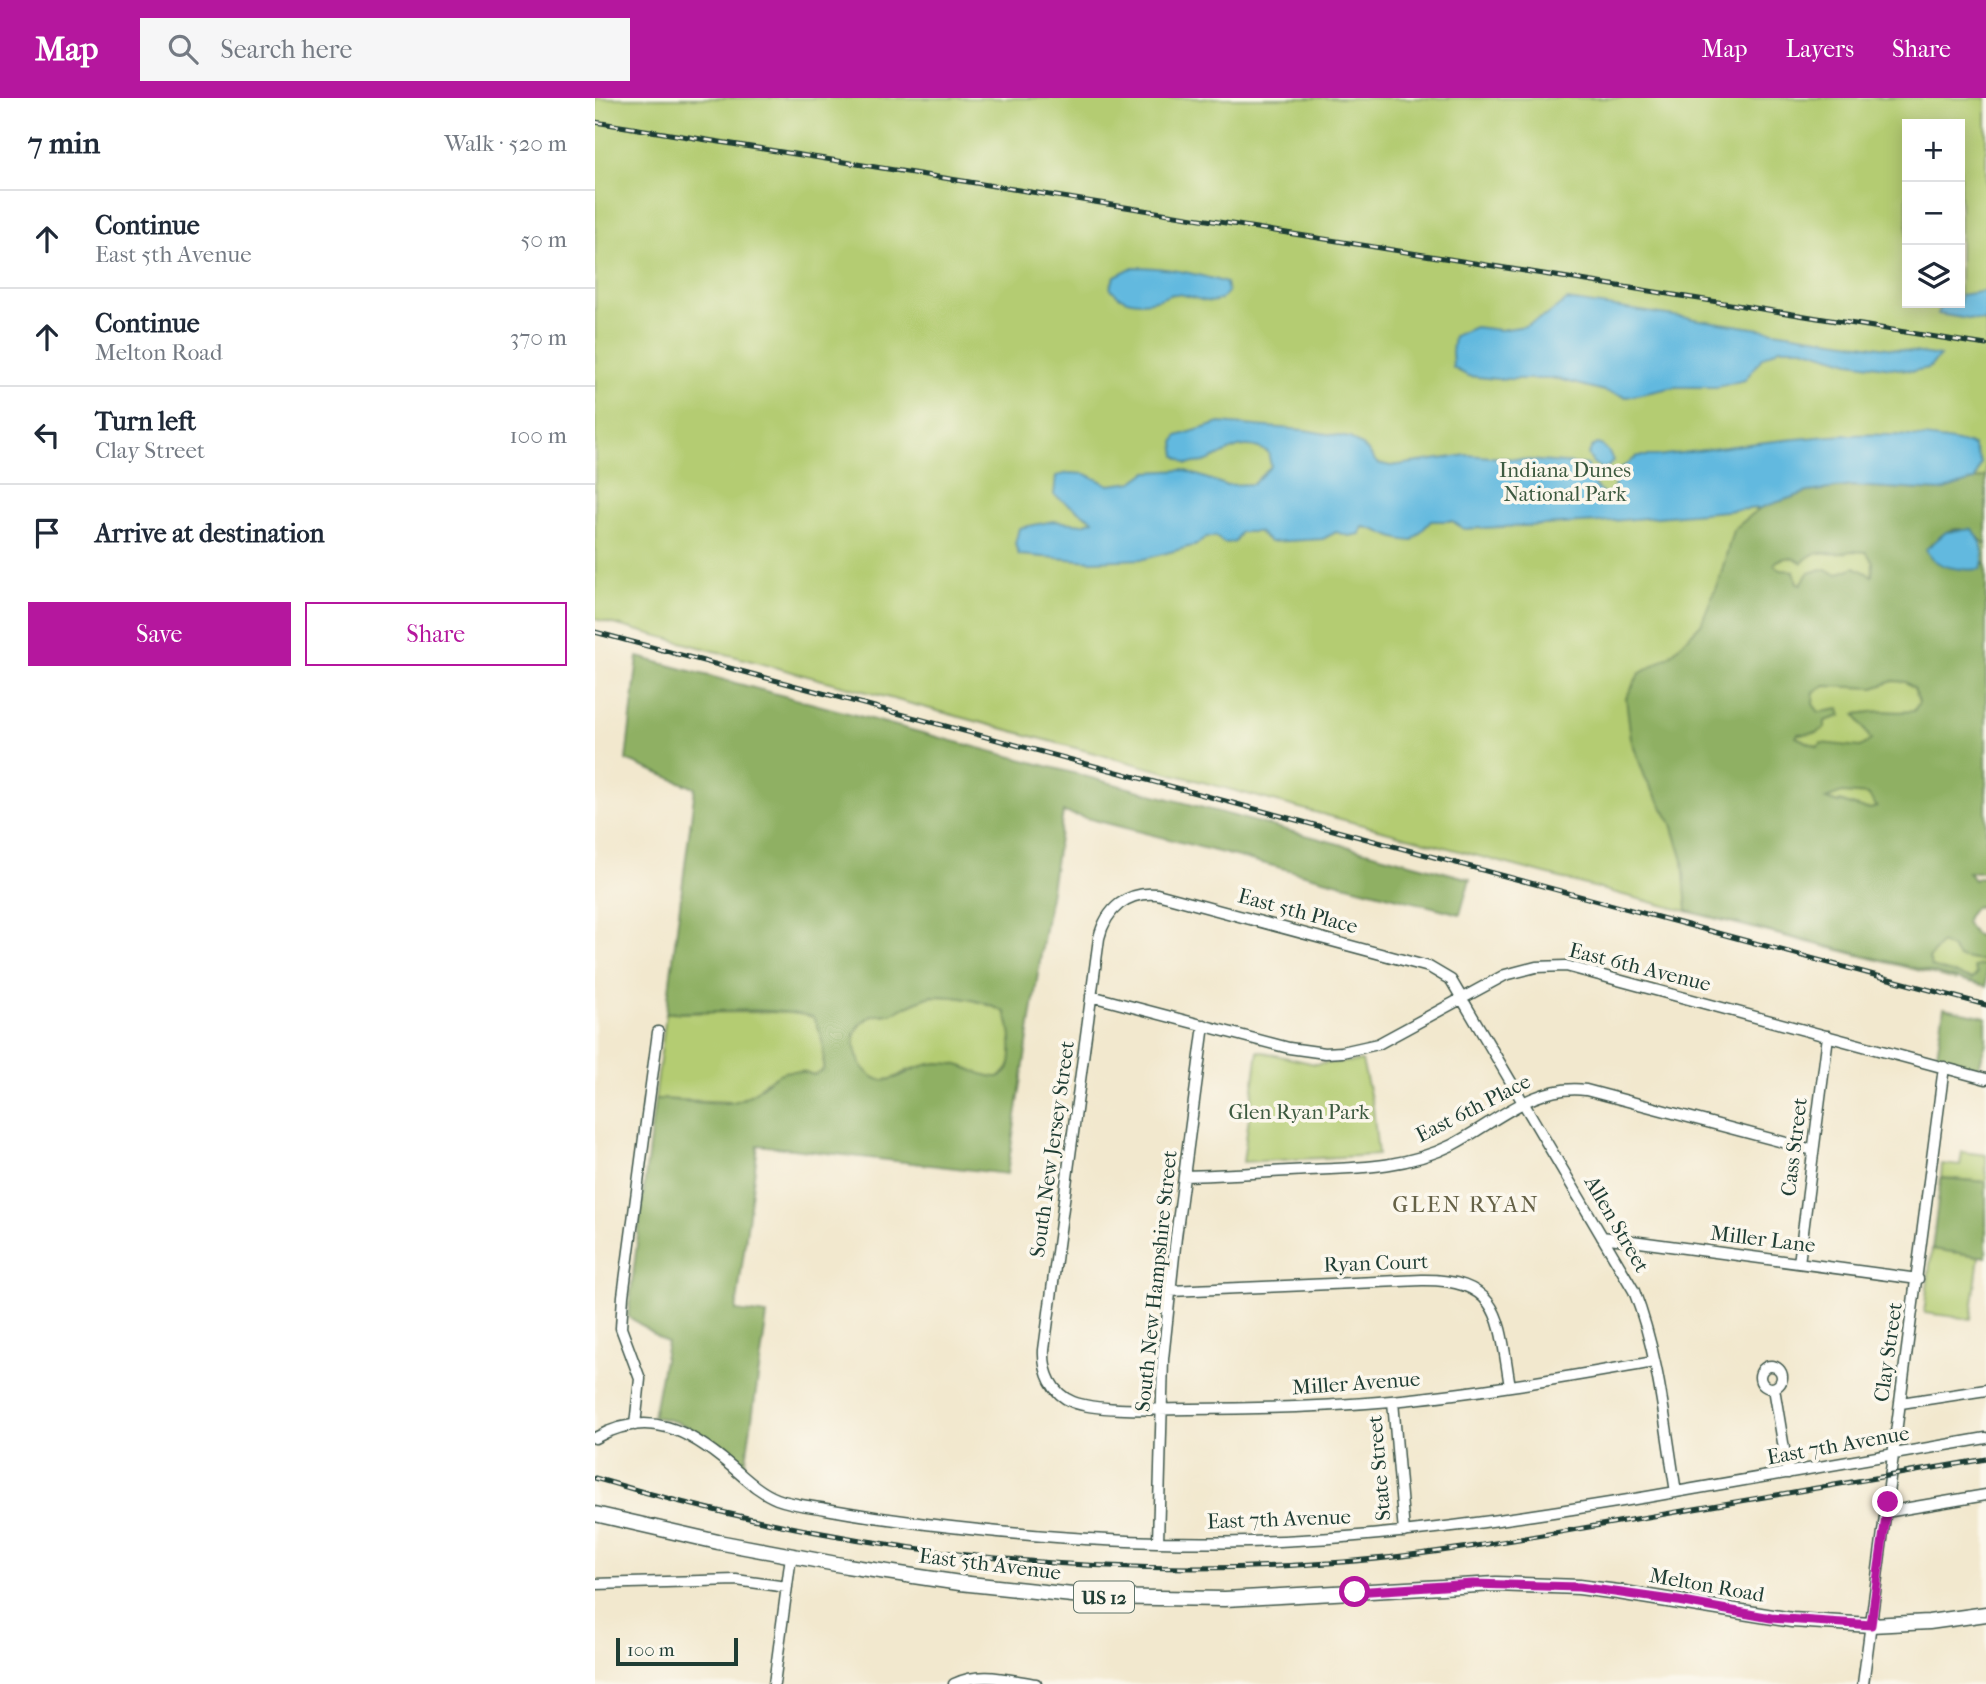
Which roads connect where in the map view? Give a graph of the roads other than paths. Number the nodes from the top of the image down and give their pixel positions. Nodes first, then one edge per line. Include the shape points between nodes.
1 (1113, 909) joint
2 (1091, 996) junction
3 (1462, 998) junction
4 (1204, 1025) junction
5 (658, 1032) dead end
6 (1828, 1036) junction
7 (1944, 1067) junction
8 (1986, 1079) edge
9 (1524, 1103) junction
10 (1813, 1150) junction
11 (1184, 1176) junction
12 (1602, 1237) junction
13 (1799, 1263) junction
14 (1918, 1279) junction
15 (1170, 1291) junction
16 (1654, 1362) junction
17 (1510, 1386) junction
18 (1774, 1388) dead end
19 (1986, 1390) edge
20 (1060, 1394) joint
21 (1393, 1401) junction
22 (1901, 1403) junction
23 (1161, 1409) junction
24 (635, 1424) junction
25 (595, 1438) edge
26 (1986, 1438) edge
27 (1894, 1455) junction
28 (1787, 1473) junction
29 (1676, 1492) junction
30 (1986, 1495) edge
31 (1886, 1512) junction
32 (597, 1513) edge
33 (1404, 1532) junction
34 (1158, 1542) junction
35 (791, 1556) junction
36 (595, 1584) edge
37 (787, 1587) junction
38 (1420, 1587) joint
39 (1986, 1615) edge
40 (1871, 1625) junction
41 (1024, 1683) edge
42 (774, 1684) edge
43 (954, 1684) edge
44 (1036, 1684) edge
45 (1863, 1684) edge

1 - 2 street, South New Jersey Street via 1101,928
1 - 3 street, East 5th Place via 1139,894 1168,896 1429,967 1446,975
2 - 4 street, East 6th Avenue
2 - 20 street, South New Jersey Street via 1044,1350 1047,1374
3 - 4 street, East 6th Avenue via 1378,1044 1342,1052 1307,1052
3 - 6 street, East 6th Avenue via 1520,970 1566,967
3 - 9 street, Allen Street
4 - 11 street, South New Hampshire Street
5 - 24 street via 621,1328 640,1379
6 - 7 street, East 6th Avenue
6 - 10 street, Cass Street
7 - 8 street, East 6th Avenue
7 - 14 street, Clay Street
9 - 10 street, East 6th Place via 1549,1091 1574,1088
9 - 11 street, East 6th Place via 1452,1145 1413,1161
9 - 12 street, Allen Street
10 - 13 street, Cass Street
11 - 15 street, South New Hampshire Street
12 - 13 street, Miller Lane
12 - 16 street, Allen Street via 1634,1291
13 - 14 street, Miller Lane
14 - 22 street, Clay Street
15 - 17 street, Ryan Court via 1451,1280 1478,1292 1490,1304 1497,1317
15 - 23 street, South New Hampshire Street
16 - 17 street, Miller Avenue
16 - 29 street, Allen Street
17 - 21 street, Miller Avenue
18 - 28 street
19 - 22 street
20 - 23 street, Miller Avenue via 1088,1405
21 - 23 street, Miller Avenue
21 - 33 street, State Street
22 - 27 street, Clay Street
23 - 34 street, South New Hampshire Street
24 - 25 street, East 7th Avenue
24 - 34 street, East 7th Avenue via 663,1426 690,1435 759,1489 783,1501 944,1526
26 - 27 street, East 7th Avenue
27 - 28 street, East 7th Avenue
27 - 31 street, Clay Street
28 - 29 street, East 7th Avenue
29 - 33 street, East 7th Avenue
30 - 31 street
31 - 40 street, Clay Street
32 - 35 main road, East 5th Avenue / US 12
33 - 34 street, East 7th Avenue via 1248,1542
35 - 37 street
35 - 38 main road, East 5th Avenue / US 12 via 960,1583 1091,1597 1225,1599
36 - 37 street via 729,1579
37 - 42 street
38 - 40 main road, Melton Road / US 12 via 1579,1587 1771,1618
39 - 40 main road, Melton Road / US 12
40 - 45 street, Clay Street
41 - 43 street via 976,1677
41 - 44 street

